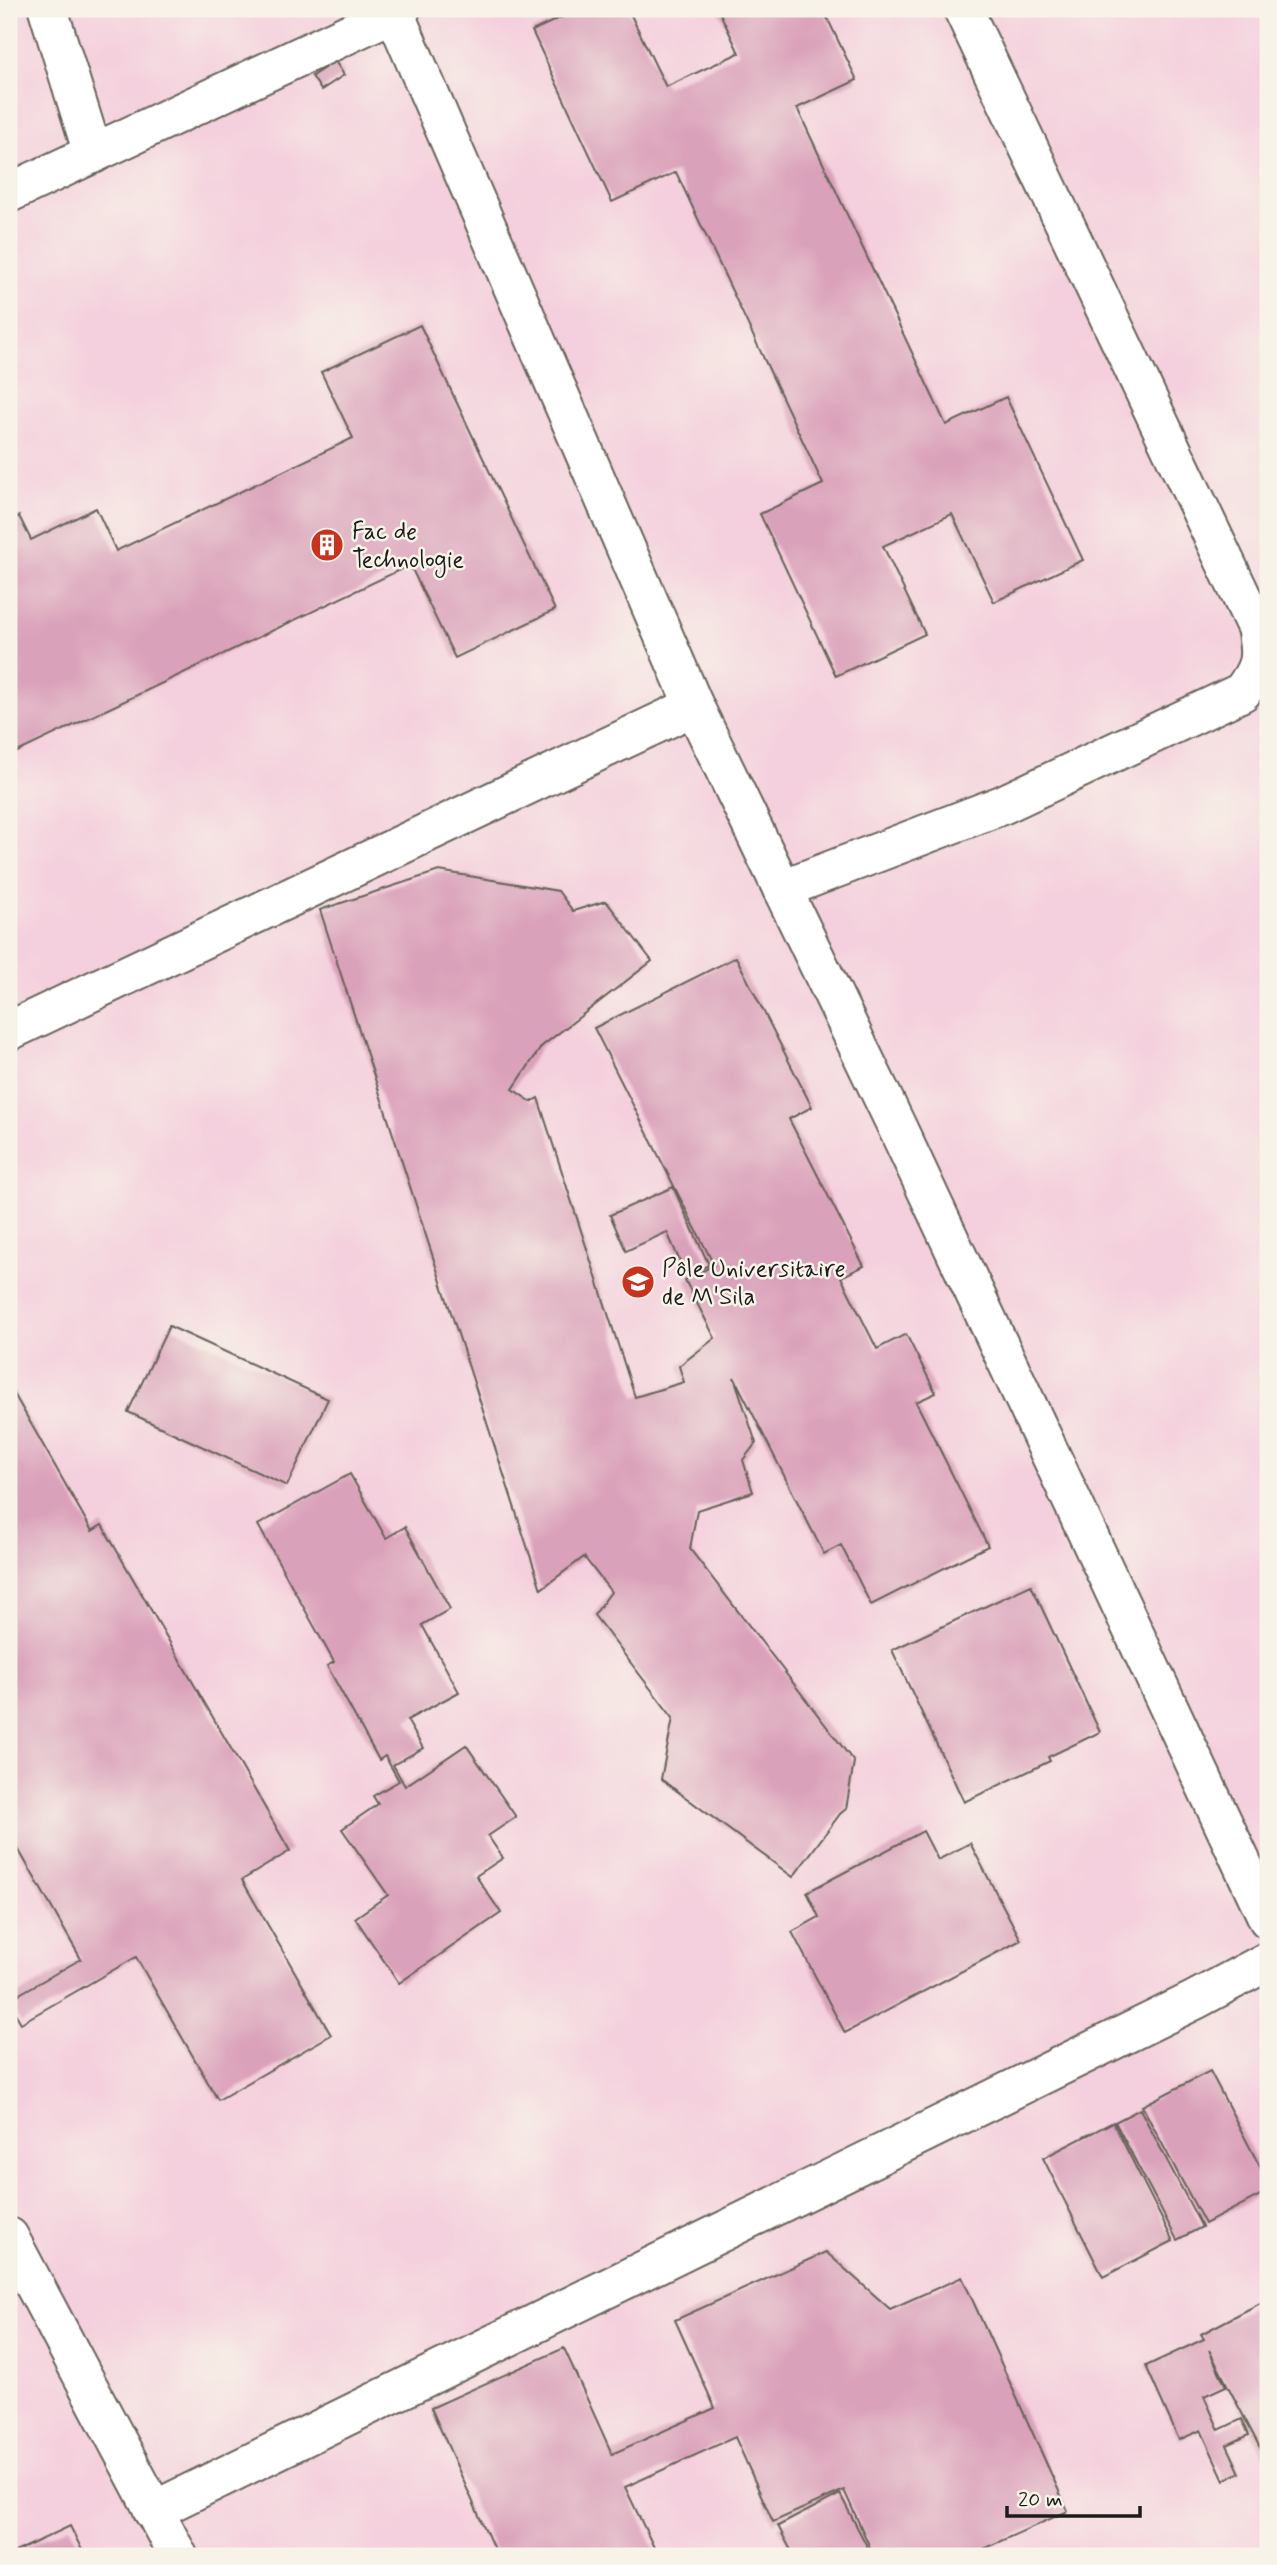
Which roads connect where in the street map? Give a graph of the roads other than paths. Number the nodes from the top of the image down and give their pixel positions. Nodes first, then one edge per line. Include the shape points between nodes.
1 (48, 9) edge
2 (963, 9) edge
3 (397, 10) edge
4 (93, 154) junction
5 (9, 193) edge
6 (694, 706) junction
7 (782, 889) junction
8 (9, 1031) edge
9 (1268, 1919) edge
10 (1268, 1961) edge
11 (9, 2237) edge
12 (153, 2511) junction
13 (178, 2556) edge

1 - 4 street
2 - 7 street via 1256,626 1261,654 1256,672 1242,692 1002,806
3 - 4 street
3 - 6 street
4 - 5 street
6 - 7 street
6 - 8 street
7 - 9 street
10 - 12 street
11 - 12 street
12 - 13 street

